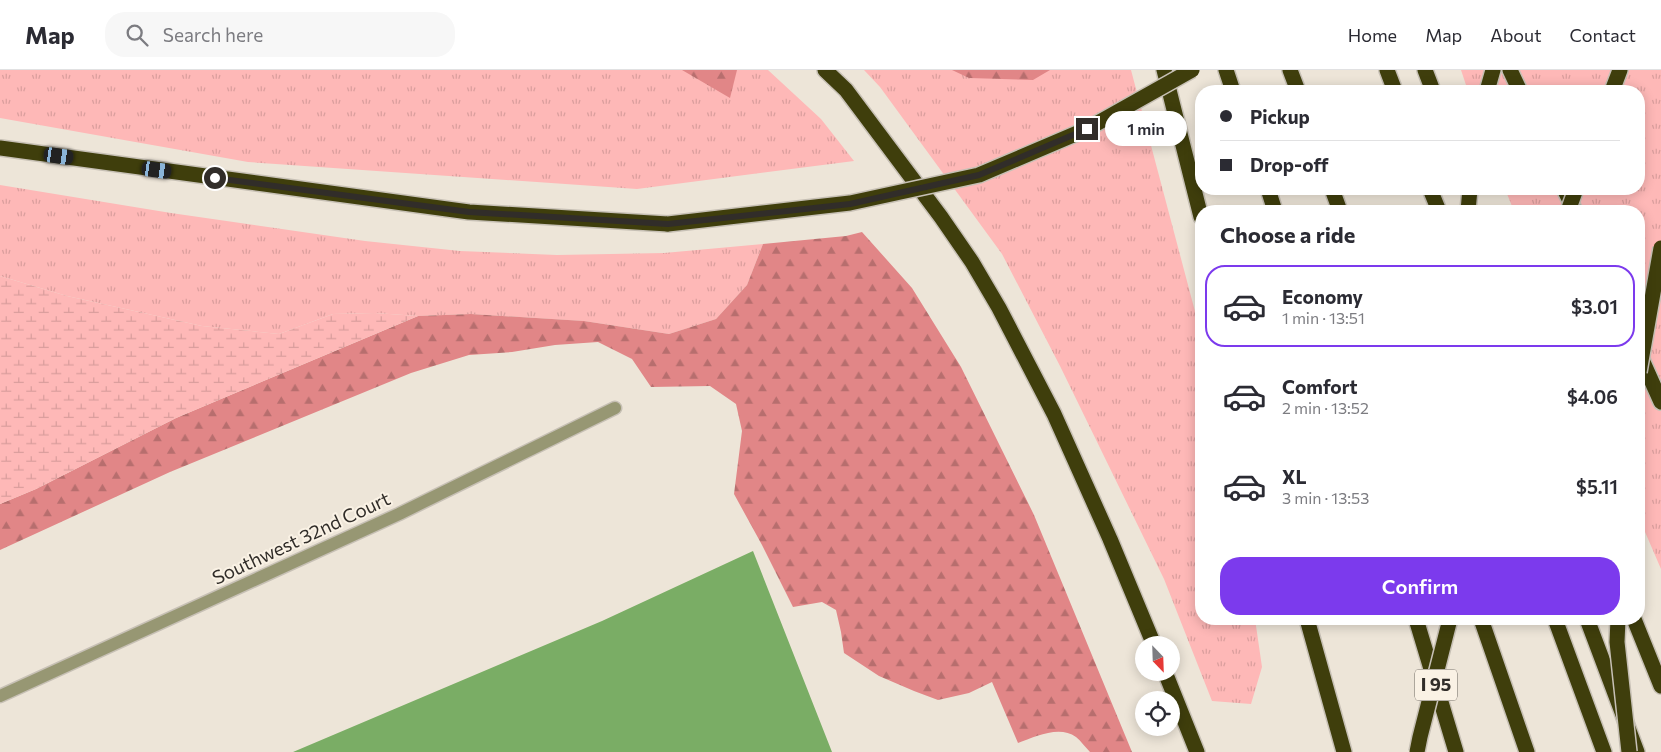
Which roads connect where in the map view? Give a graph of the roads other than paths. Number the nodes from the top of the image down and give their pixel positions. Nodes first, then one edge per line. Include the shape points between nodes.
1 (825, 70) edge
2 (1164, 70) edge
3 (1192, 70) edge
4 (1226, 70) edge
5 (1290, 70) edge
6 (1387, 70) edge
7 (1425, 70) edge
8 (1492, 70) edge
9 (1510, 70) edge
10 (1620, 70) edge
11 (1231, 85) edge
12 (1296, 85) edge
13 (1393, 85) edge
14 (1431, 85) edge
15 (1488, 85) edge
16 (1517, 85) edge
17 (1614, 85) edge
18 (0, 148) edge
19 (1195, 193) edge
20 (1661, 248) edge
21 (1645, 338) edge
22 (1645, 366) edge
23 (1661, 402) edge
24 (614, 408) dead end
25 (1309, 625) edge
26 (1418, 625) edge
27 (1448, 625) edge
28 (1483, 625) edge
29 (1557, 625) edge
30 (1589, 625) edge
31 (1618, 625) edge
32 (1636, 625) edge
33 (1150, 636) edge
34 (1168, 681) edge
35 (1661, 686) edge
36 (0, 696) edge
37 (1196, 752) edge
38 (1344, 752) edge
39 (1417, 752) edge
40 (1456, 752) edge
41 (1528, 752) edge
42 (1604, 752) edge
43 (1629, 752) edge
44 (1637, 752) edge

1 - 33 highway via 846,90 972,262 1054,414
2 - 19 highway
3 - 18 highway, bridge via 1087,129 979,175 850,204 668,224 469,212
4 - 11 highway
5 - 12 highway
6 - 13 highway
7 - 14 highway
8 - 15 highway
9 - 16 highway
10 - 17 highway
20 - 21 highway, bridge
22 - 23 highway
24 - 36 street, Southwest 32nd Court via 399,514
25 - 38 highway
26 - 40 highway, I 95
27 - 39 highway, bridge
28 - 41 highway
29 - 42 highway
30 - 44 highway
31 - 43 highway, bridge
32 - 35 highway
34 - 37 highway

